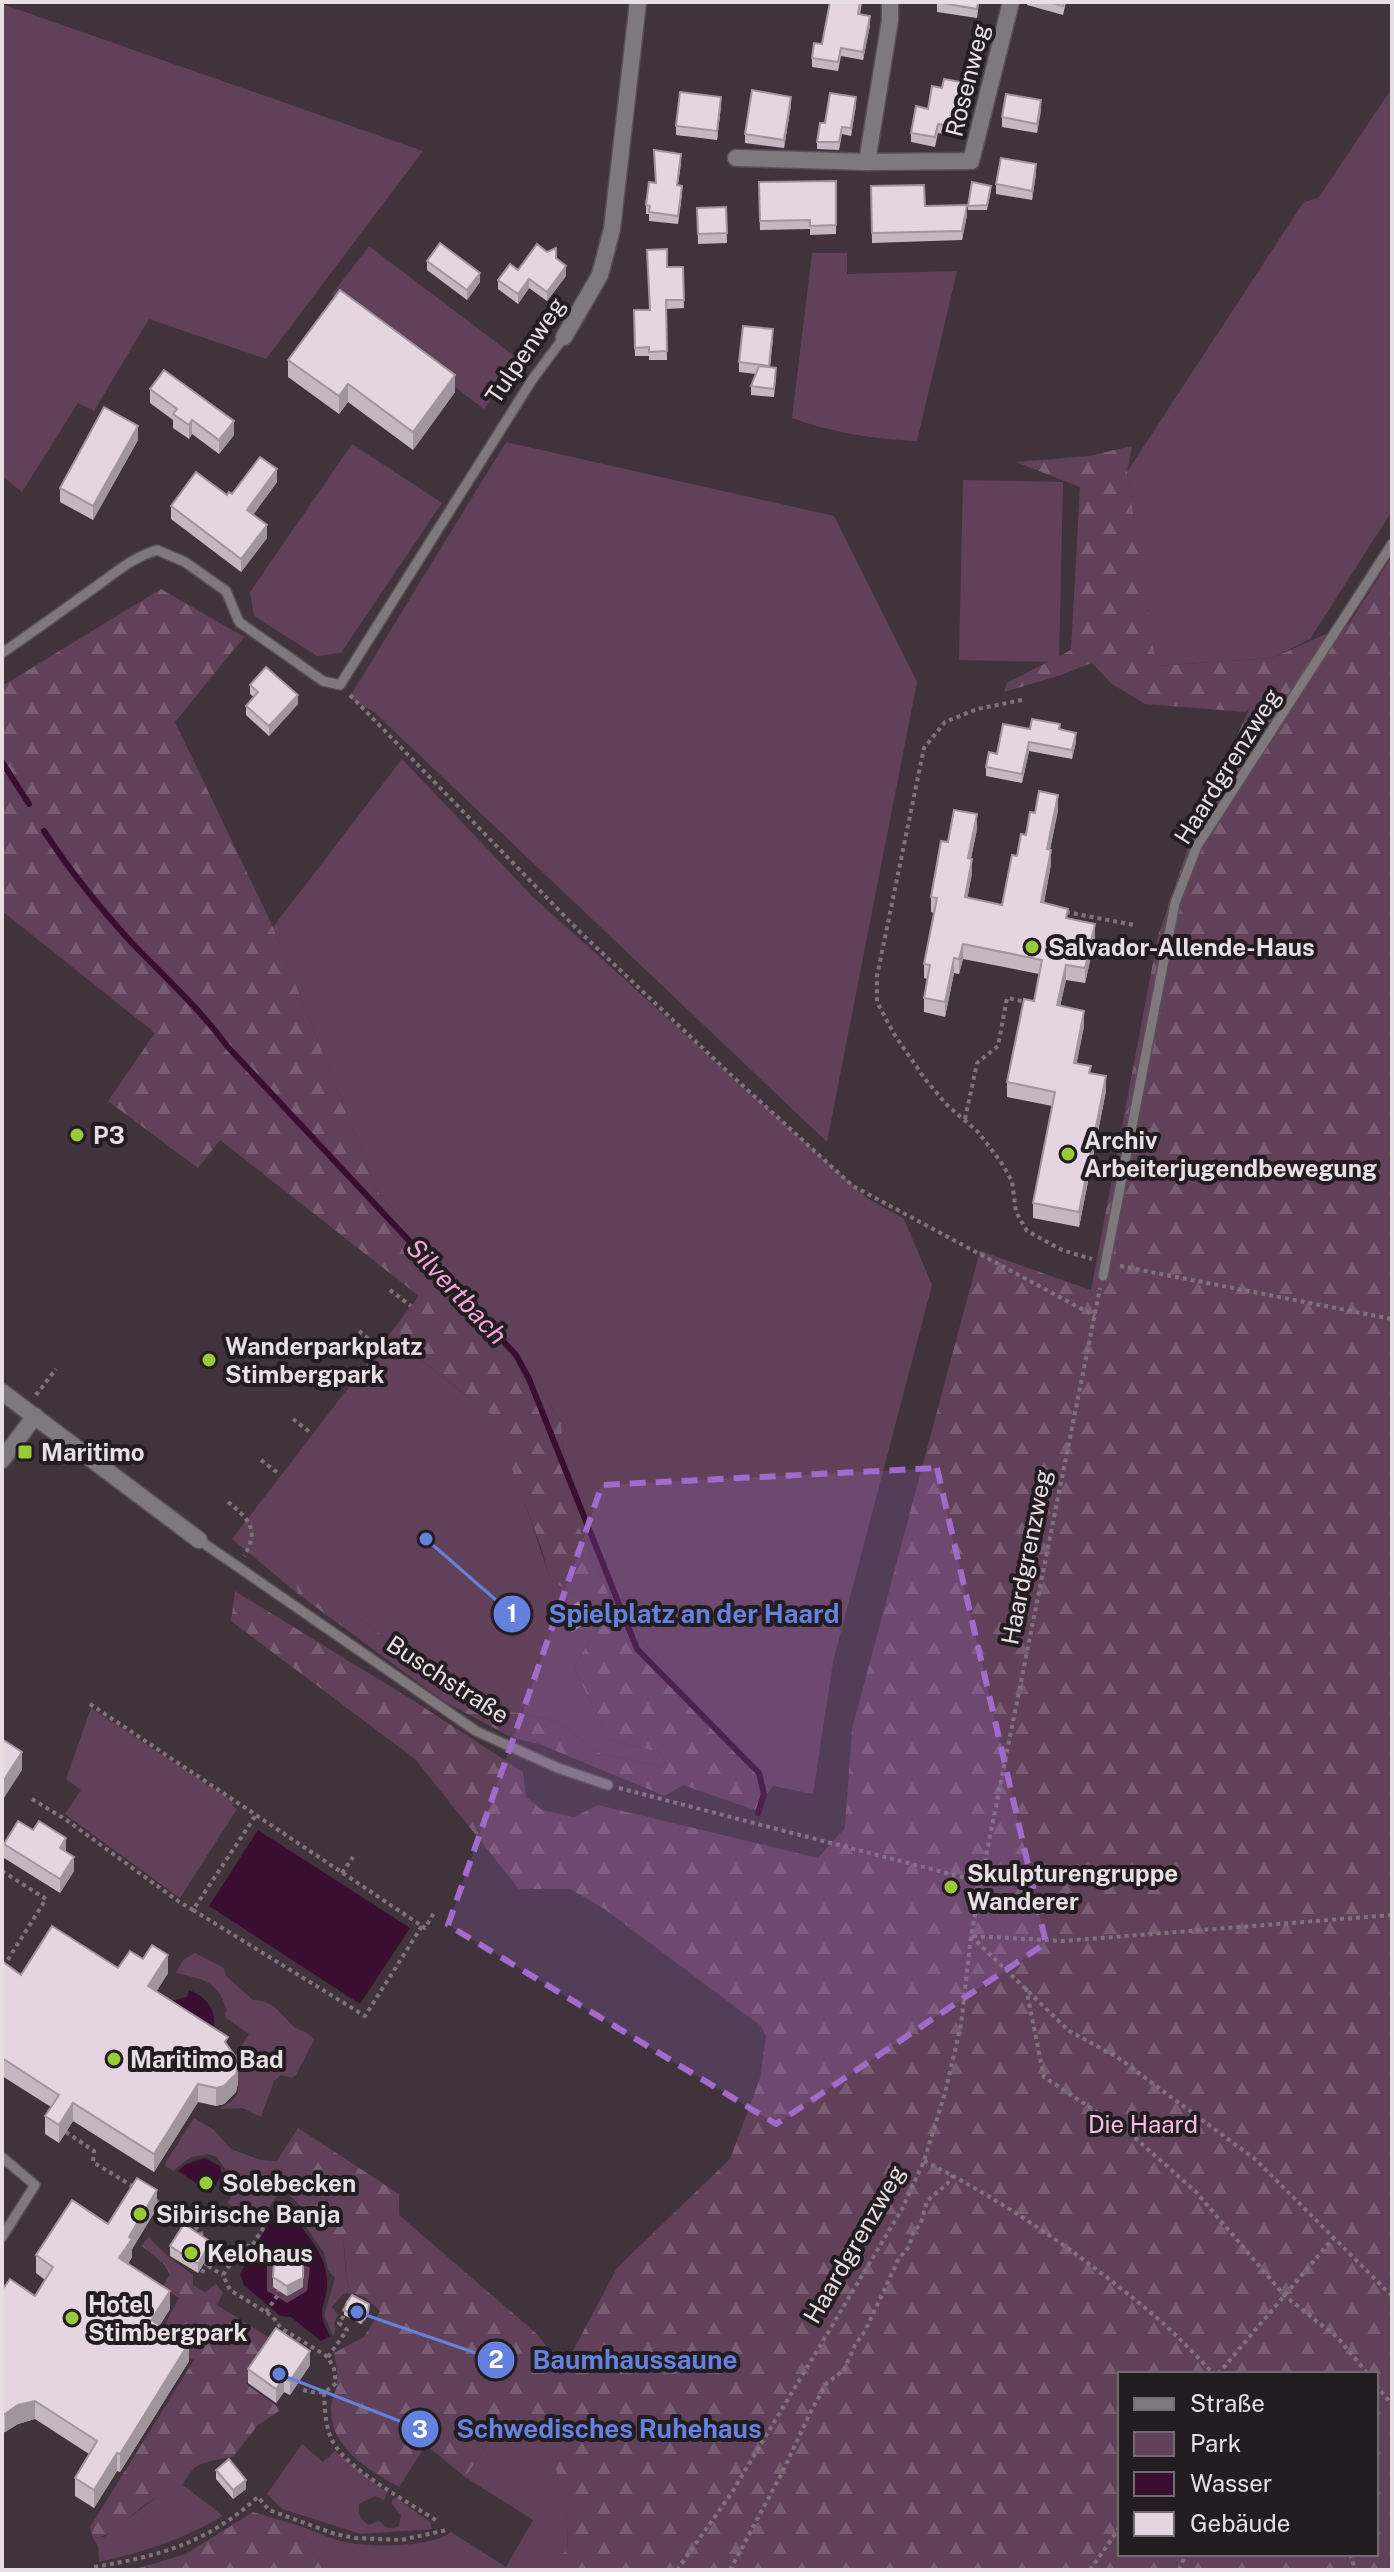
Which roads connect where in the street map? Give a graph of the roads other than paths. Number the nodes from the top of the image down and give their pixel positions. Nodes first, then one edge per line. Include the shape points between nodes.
1 (638, 2) edge
2 (890, 2) edge
3 (1011, 2) edge
4 (736, 158) dead end
5 (867, 162) junction
6 (564, 337) joint
7 (1392, 544) edge
8 (2, 653) edge
9 (1103, 1276) road end
10 (2, 1392) edge
11 (30, 1413) junction
12 (2, 1460) edge
13 (199, 1540) joint
14 (608, 1785) road end
15 (2, 2157) edge
16 (2, 2237) edge

1 - 6 street, Tulpenweg via 612,229 600,275
2 - 5 street
3 - 5 street, Rosenweg via 971,161
4 - 5 street, Rosenweg
6 - 8 lane, Tulpenweg via 340,685 323,681 239,622 226,591 157,550 136,556
7 - 9 lane, Haardgrenzweg via 1197,846 1175,903
10 - 11 street, Buschstraße
11 - 12 street
11 - 13 street, Buschstraße
13 - 14 lane, Buschstraße via 476,1731
15 - 16 lane via 35,2185

